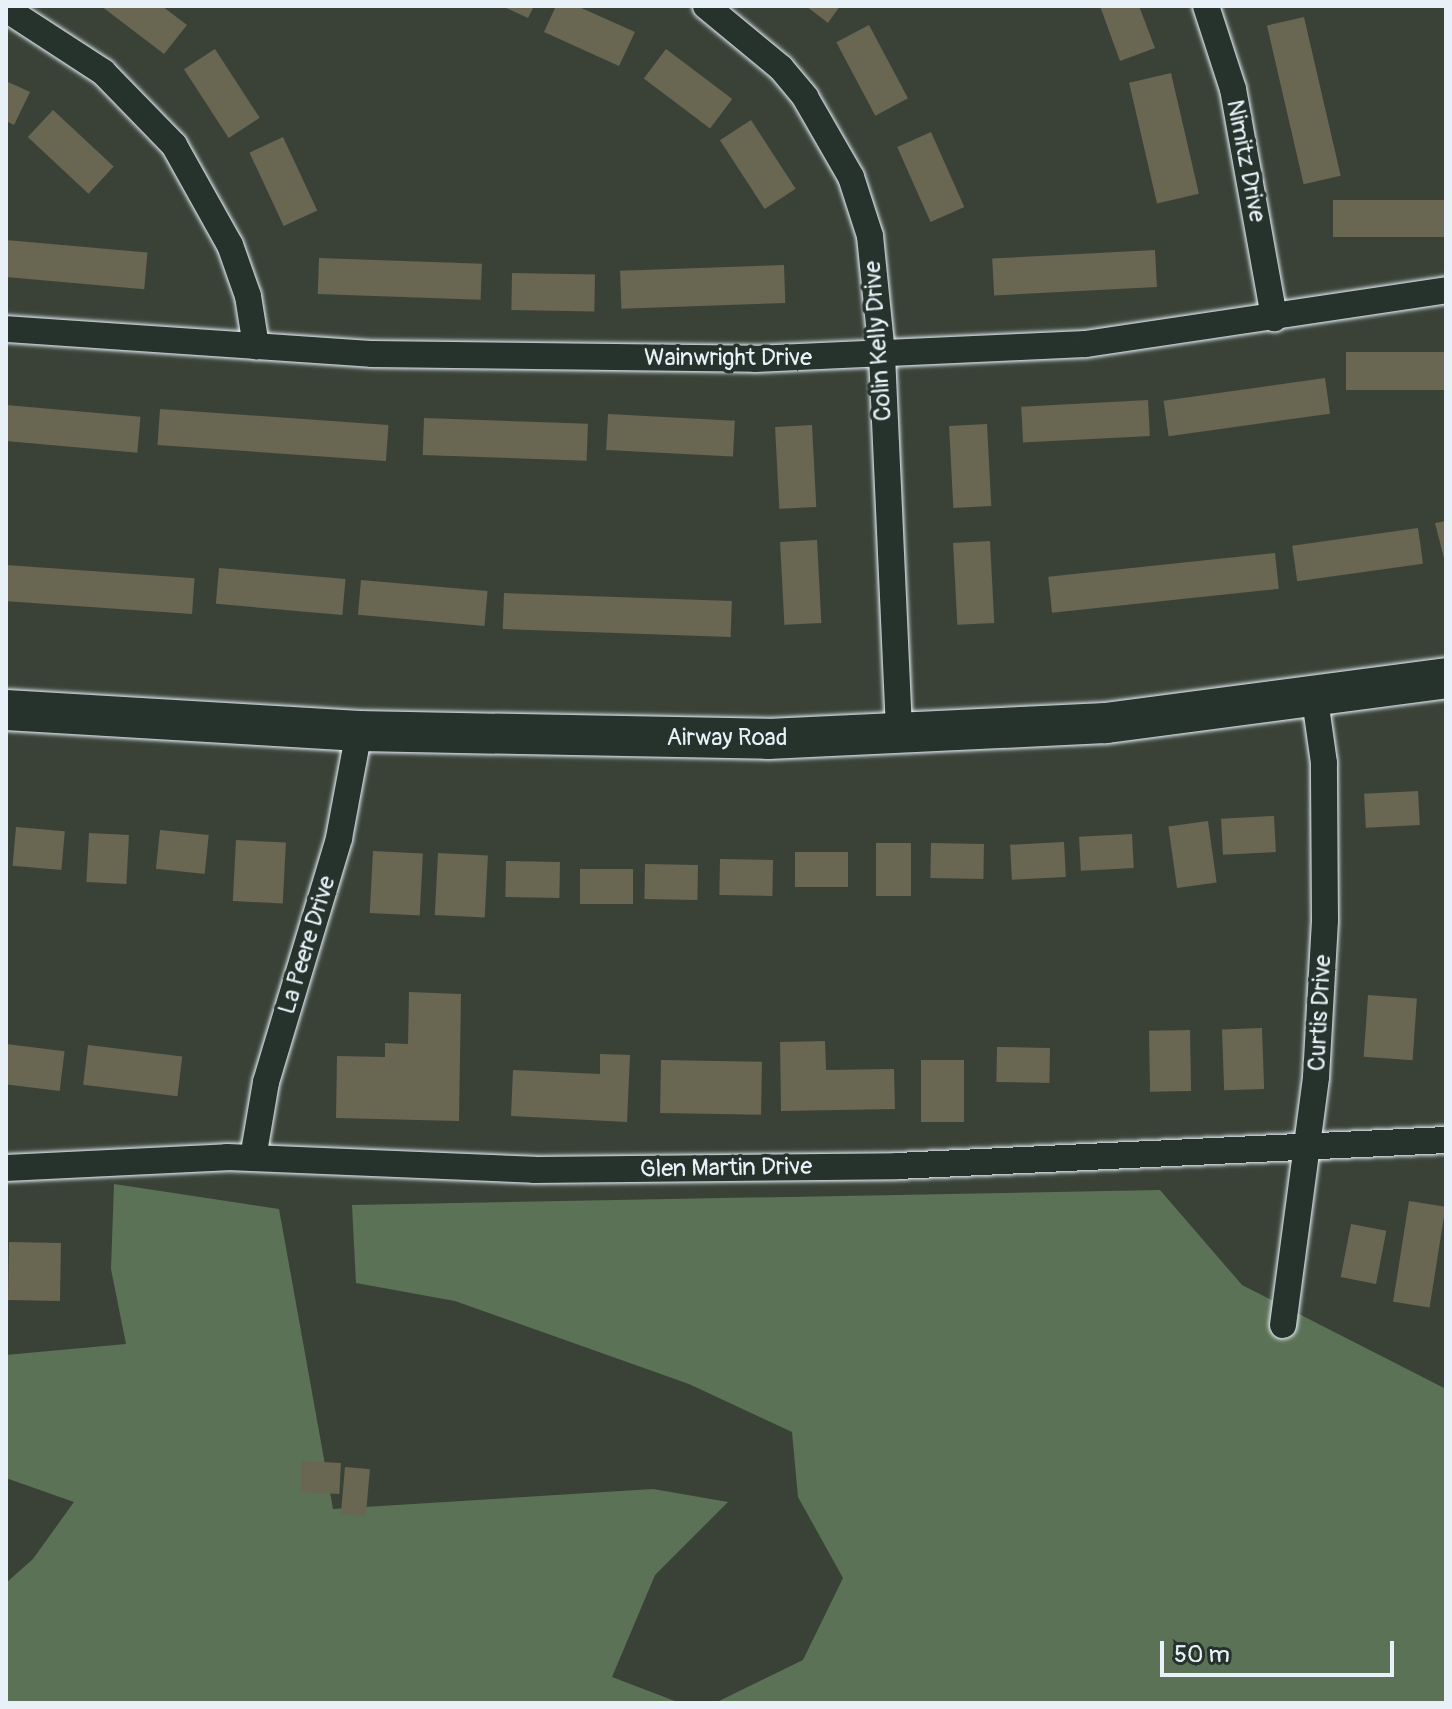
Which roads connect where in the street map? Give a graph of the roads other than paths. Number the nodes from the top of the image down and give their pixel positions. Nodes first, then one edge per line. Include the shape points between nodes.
1 (706, 6) edge
2 (1206, 6) edge
3 (6, 9) edge
4 (1446, 290) edge
5 (1274, 318) junction
6 (6, 329) edge
7 (256, 346) junction
8 (882, 355) junction
9 (1446, 678) edge
10 (1315, 700) junction
11 (6, 710) edge
12 (359, 731) junction
13 (899, 736) junction
14 (1446, 1140) edge
15 (1308, 1149) junction
16 (253, 1158) junction
17 (6, 1168) edge
18 (1283, 1325) dead end

1 - 8 street, Colin Kelly Drive via 781,68 831,136 870,236
2 - 5 street, Nimitz Drive via 1233,89
3 - 7 street via 103,72 174,145 230,245 248,296
4 - 5 street, Wainwright Drive
5 - 8 street, Wainwright Drive via 1086,344
6 - 7 street, Wainwright Drive
7 - 8 street, Wainwright Drive via 507,358
8 - 13 street, Colin Kelly Drive
9 - 10 main road, Airway Road
10 - 13 main road, Airway Road via 1106,723
10 - 15 street, Curtis Drive via 1327,849
11 - 12 main road, Airway Road
12 - 13 main road, Airway Road
12 - 16 street, La Peere Drive via 339,838 266,1082
14 - 15 street, Glen Martin Drive
15 - 16 street, Glen Martin Drive via 897,1166 566,1170 325,1166
15 - 18 street, Curtis Drive
16 - 17 street, Glen Martin Drive

